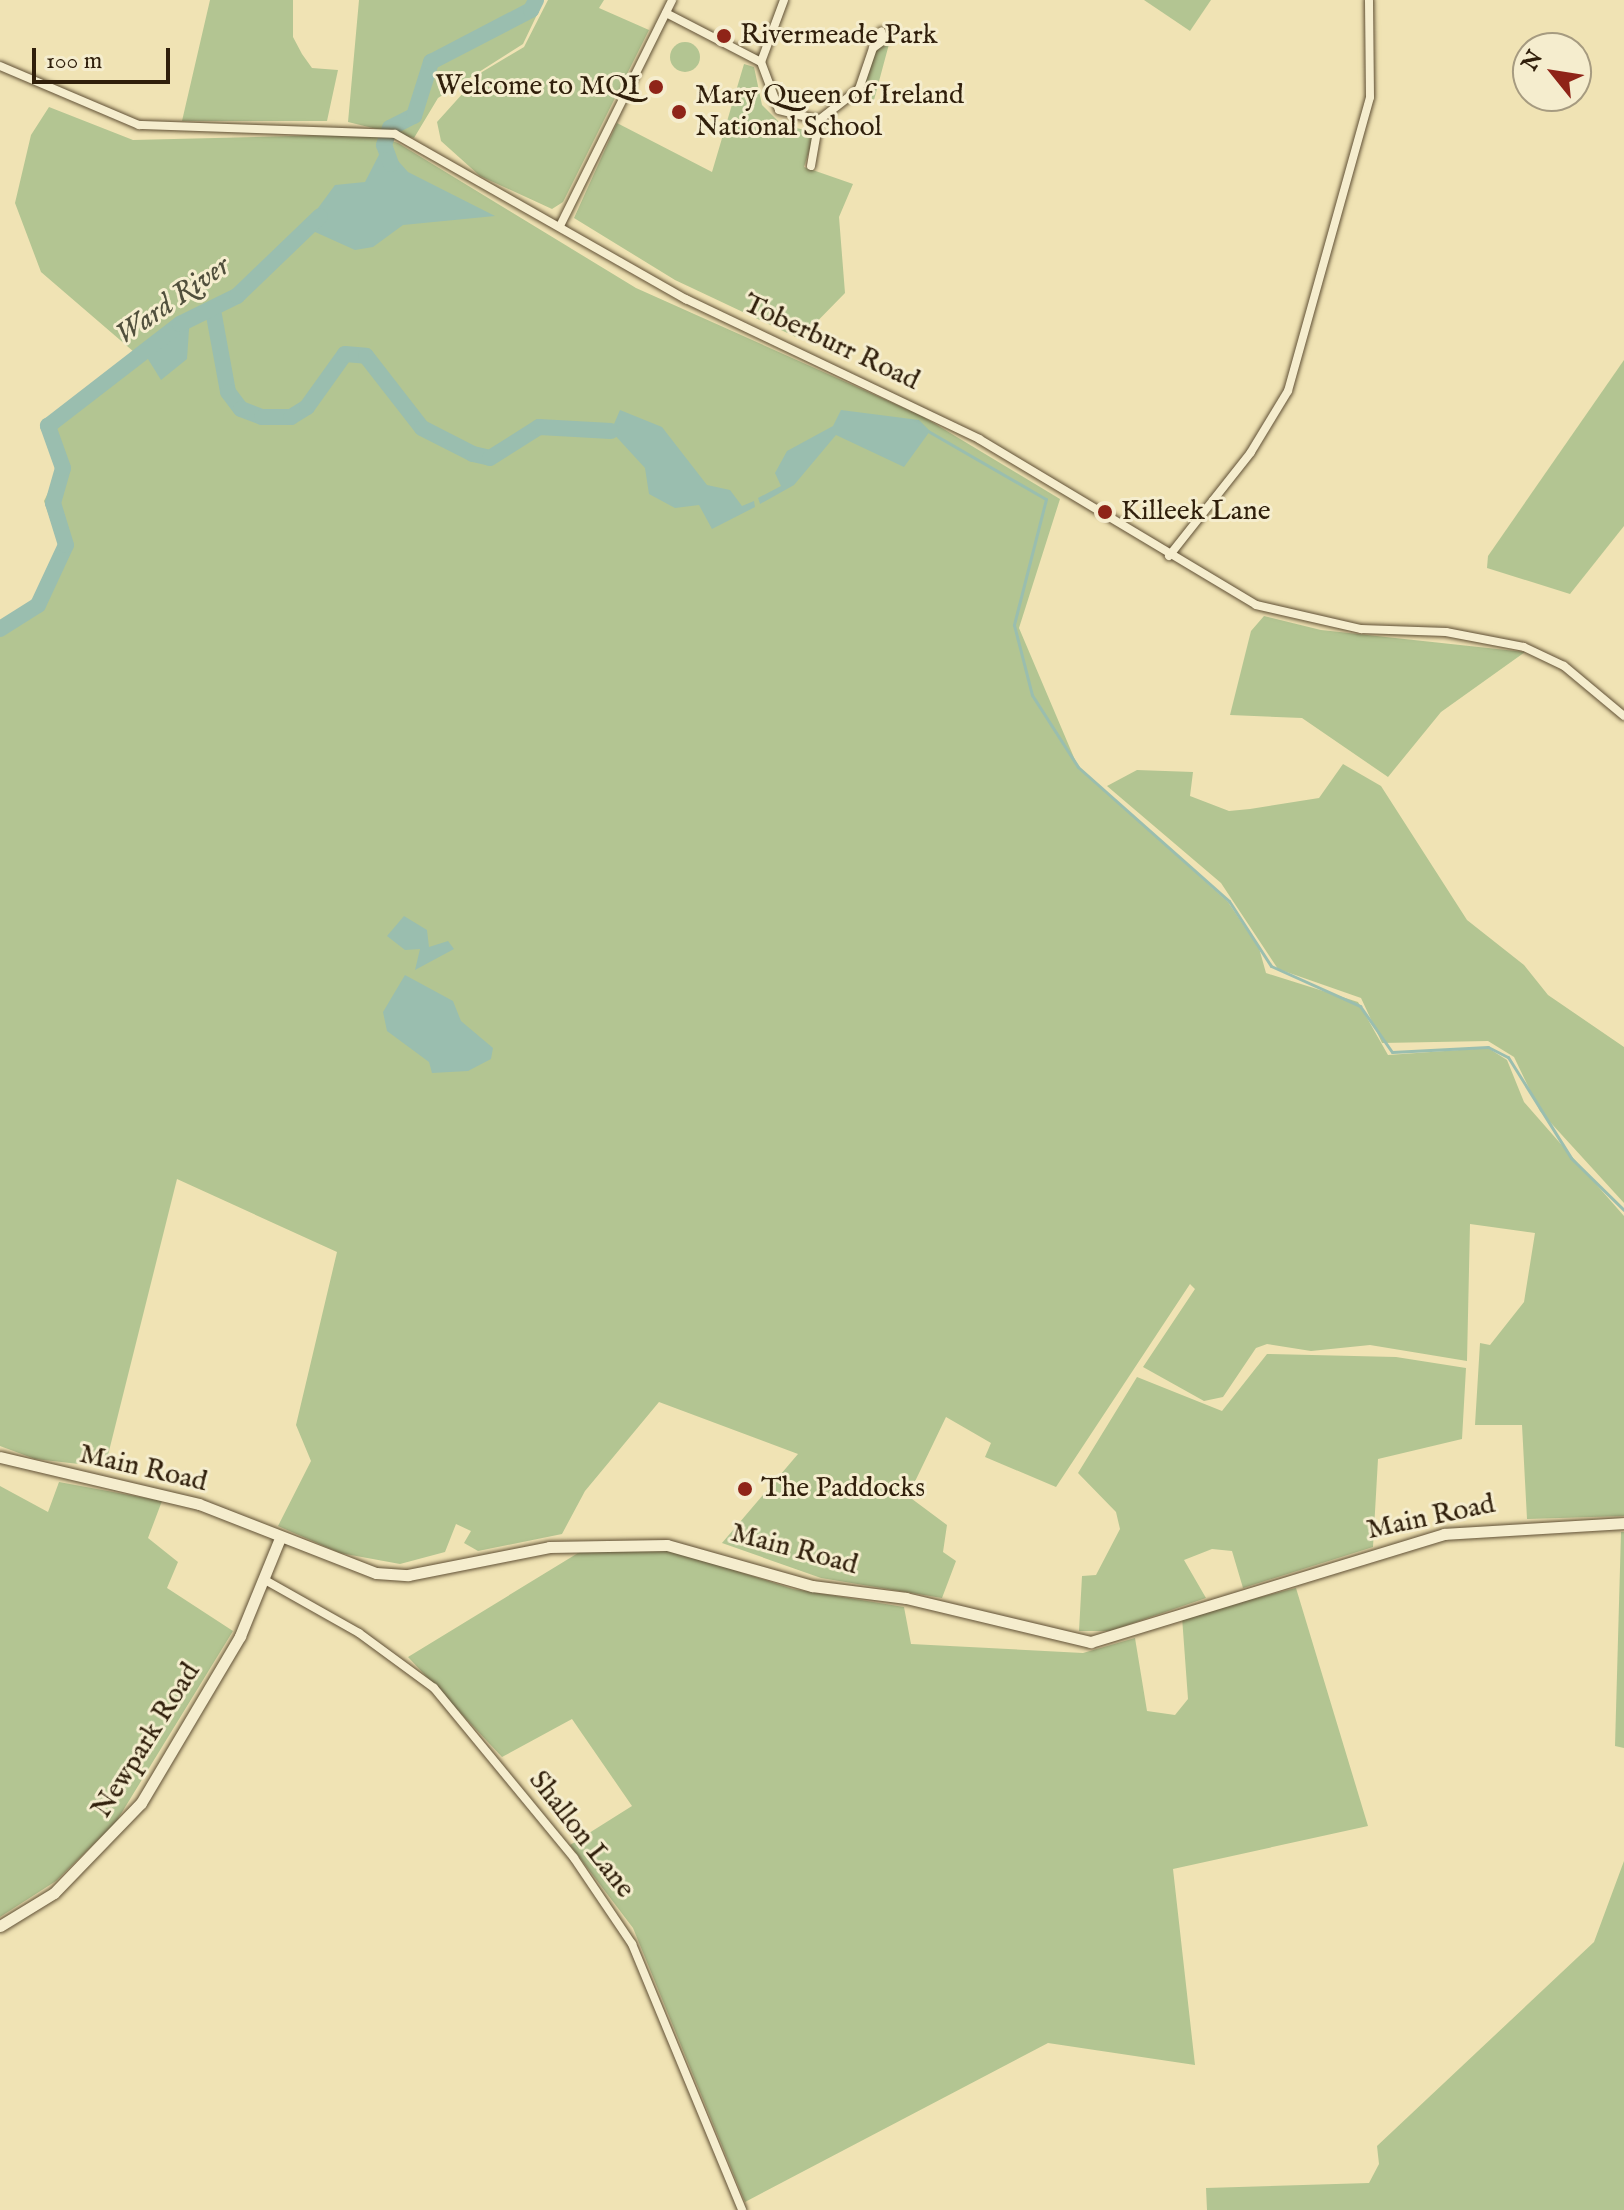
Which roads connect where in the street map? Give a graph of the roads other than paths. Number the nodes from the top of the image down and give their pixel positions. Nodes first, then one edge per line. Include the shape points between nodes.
1 (672, 0) edge
2 (784, 0) edge
3 (1369, 0) edge
4 (666, 13) junction
5 (881, 31) dead end
6 (761, 62) junction
7 (0, 66) edge
8 (819, 120) junction
9 (804, 154) dead end
10 (560, 226) junction
11 (1169, 556) junction
12 (1624, 716) edge
13 (0, 1457) edge
14 (1624, 1523) edge
15 (280, 1538) junction
16 (265, 1580) junction
17 (0, 1926) edge
18 (742, 2210) edge

1 - 4 street
2 - 6 street
3 - 11 street via 1370,97 1288,391 1251,452
4 - 6 street
4 - 10 street
5 - 8 street via 884,40 873,48 859,89
6 - 8 street via 779,110
7 - 10 street, Toberburr Road via 139,125 367,129 395,134
8 - 9 street via 813,162
10 - 11 street, Toberburr Road via 686,299 979,439
11 - 12 street, Toberburr Road via 1281,615 1524,647 1564,666
13 - 15 main road, Main Road via 199,1504
14 - 15 main road, Main Road via 1444,1534 1091,1642 906,1598 812,1586 667,1545 549,1547 396,1575 335,1563
15 - 16 main road, Newpark Road
16 - 17 main road, Newpark Road via 240,1636 125,1825 54,1893
16 - 18 street, Shallon Lane via 359,1633 434,1688 581,1868 632,1944

